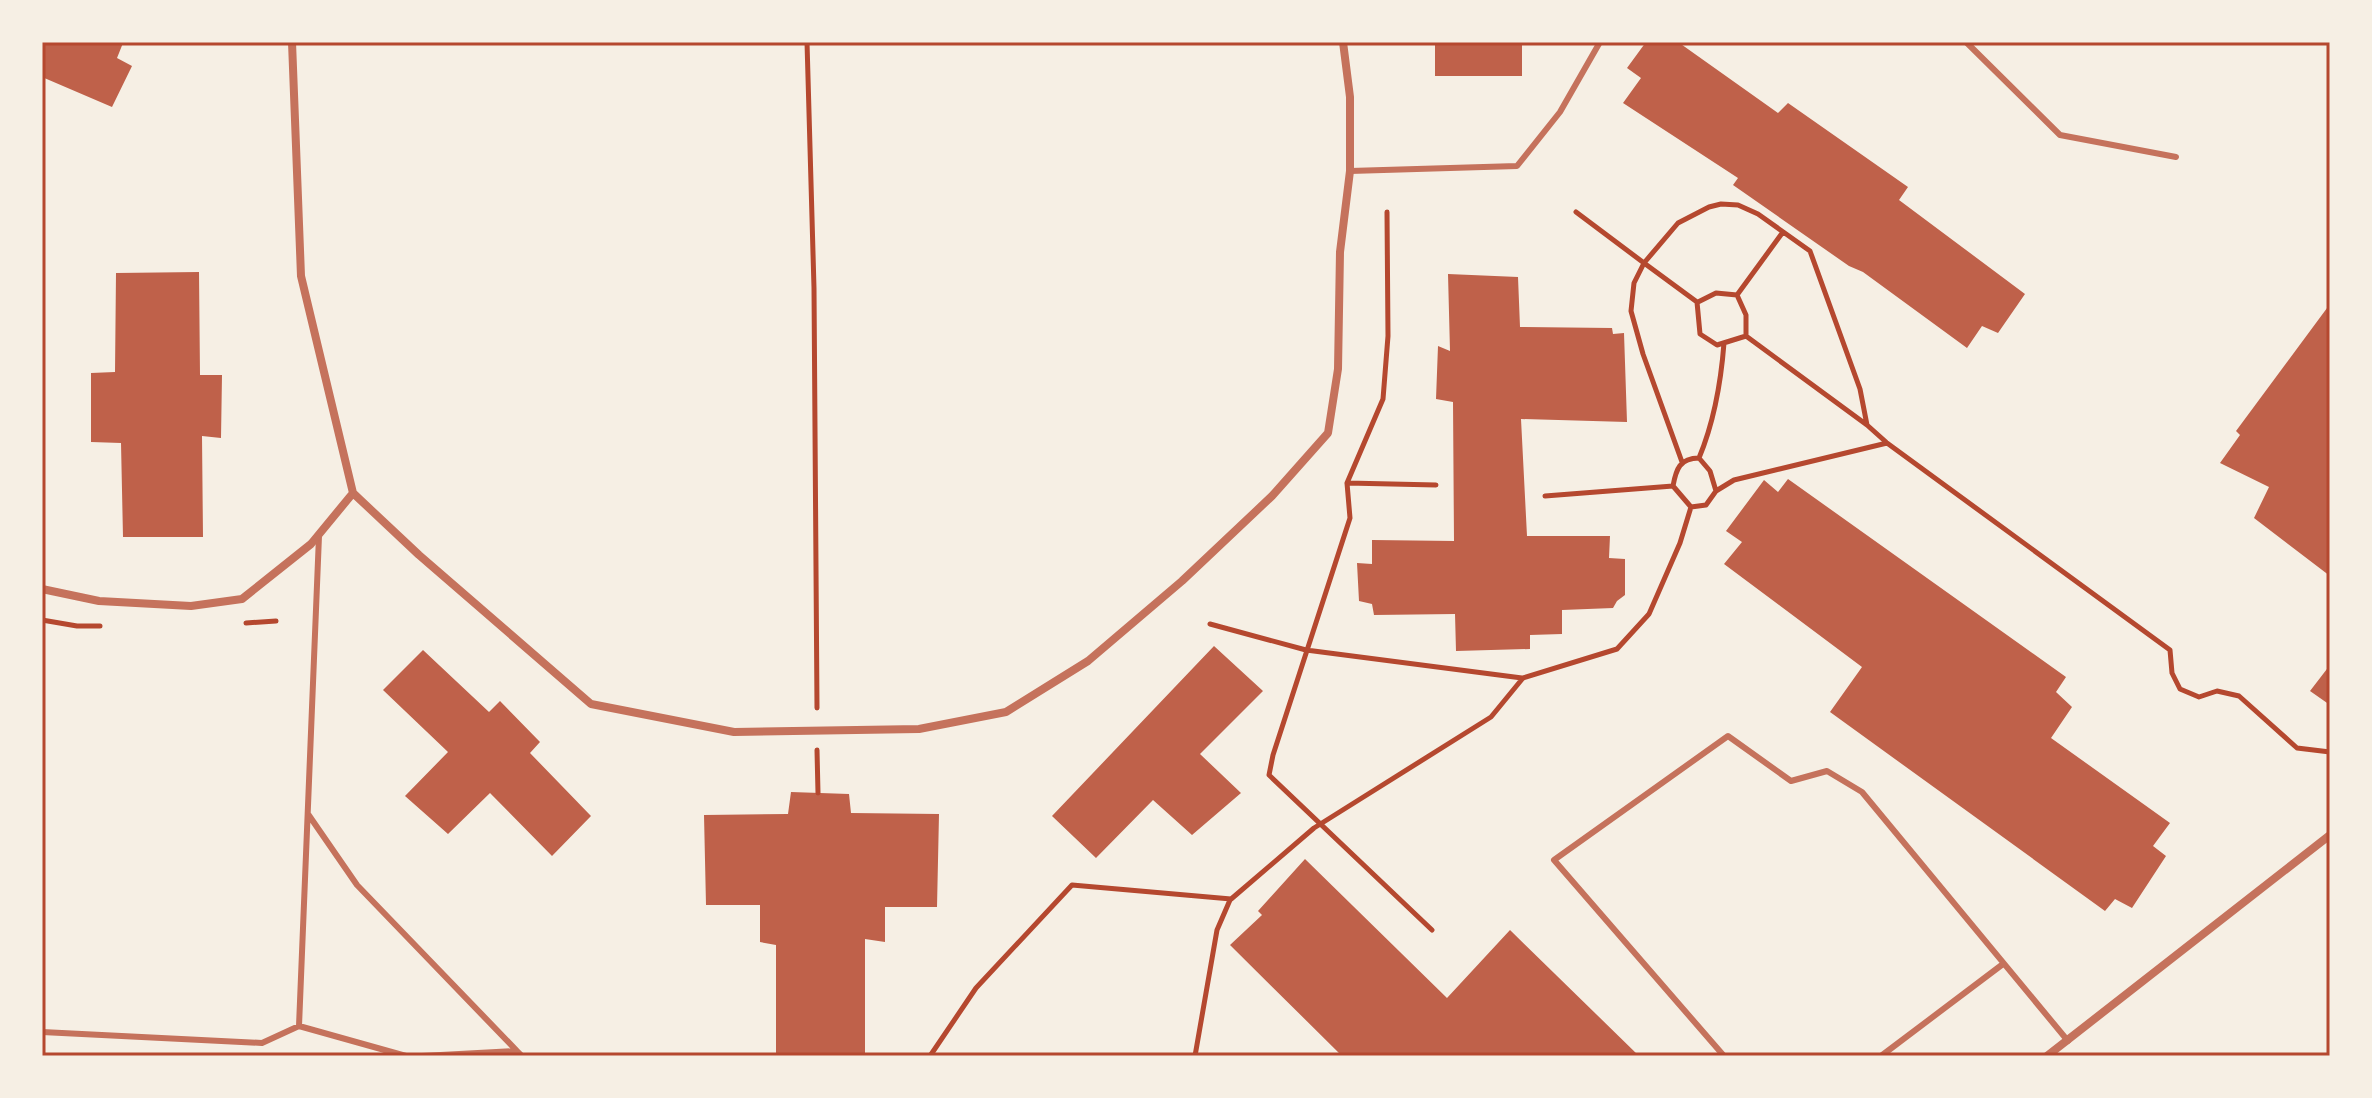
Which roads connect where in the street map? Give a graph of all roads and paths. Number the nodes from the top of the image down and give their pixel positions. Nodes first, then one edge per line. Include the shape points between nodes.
1 (292, 42) edge
2 (807, 42) edge
3 (1343, 42) edge
4 (1600, 42) edge
5 (1966, 42) edge
6 (2176, 157) dead end
7 (1350, 171) junction
8 (1387, 212) dead end
9 (1576, 212) dead end
10 (1783, 232) junction
11 (1644, 263) junction
12 (1737, 295) junction
13 (1697, 302) junction
14 (1746, 336) junction
15 (1724, 343) junction
16 (1867, 425) junction
17 (1887, 443) junction
18 (1699, 458) junction
19 (1682, 462) junction
20 (1347, 483) junction
21 (1436, 485) dead end
22 (1673, 486) junction
23 (1716, 491) junction
24 (353, 493) junction
25 (1545, 496) dead end
26 (1691, 507) junction
27 (319, 536) junction
28 (42, 589) edge
29 (1210, 624) dead end
30 (1309, 650) junction
31 (1523, 678) junction
32 (817, 716) dead end
33 (817, 747) dead end
34 (2330, 752) edge
35 (818, 793) dead end
36 (308, 814) junction
37 (1322, 823) junction
38 (2330, 835) edge
39 (1232, 899) junction
40 (1432, 930) dead end
41 (2003, 964) junction
42 (299, 1026) junction
43 (42, 1032) edge
44 (2068, 1041) junction
45 (519, 1053) edge
46 (406, 1056) edge
47 (422, 1056) edge
48 (930, 1056) edge
49 (1195, 1056) edge
50 (1724, 1056) edge
51 (1881, 1056) edge
52 (2047, 1056) edge

1 - 24 street via 301,276
2 - 32 path
3 - 7 street via 1350,97
4 - 7 lane via 1560,112 1517,166
5 - 6 lane via 2060,135
7 - 24 street via 1340,252 1338,369 1328,433 1272,496 1182,581 1088,661 1006,712 919,729 734,732 591,704
8 - 20 path via 1383,399
9 - 11 path
10 - 11 path via 1758,214 1721,204 1678,223
10 - 12 path
10 - 16 path via 1810,251 1860,389
11 - 13 path
11 - 19 path via 1634,283 1631,311
12 - 13 path via 1716,293
12 - 14 path via 1746,315
13 - 15 path via 1700,334 1717,345
14 - 15 path
14 - 16 path
15 - 18 path via 1711,422
16 - 17 path
17 - 23 path via 1734,480
17 - 34 path via 2170,650 2180,689 2199,697 2217,691 2239,696 2297,748
18 - 19 path
18 - 23 path
19 - 22 path
20 - 21 path
20 - 30 path via 1350,518
22 - 25 path
22 - 26 path
23 - 26 path via 1706,505
24 - 27 street
26 - 31 path via 1649,614 1617,649
27 - 28 street via 242,599 191,606 99,601
27 - 36 lane
29 - 30 path
30 - 31 path
30 - 37 path via 1269,775
31 - 37 path via 1491,717
33 - 35 path
36 - 42 lane
36 - 45 lane via 357,885
37 - 39 path
37 - 40 path
38 - 44 street
39 - 48 path via 1072,885 976,988
39 - 49 path via 1217,930
41 - 44 lane
41 - 50 lane via 1862,792 1827,771 1791,781 1728,736 1554,860
41 - 51 lane
42 - 43 lane via 262,1043
42 - 46 lane
44 - 52 street
45 - 47 lane

